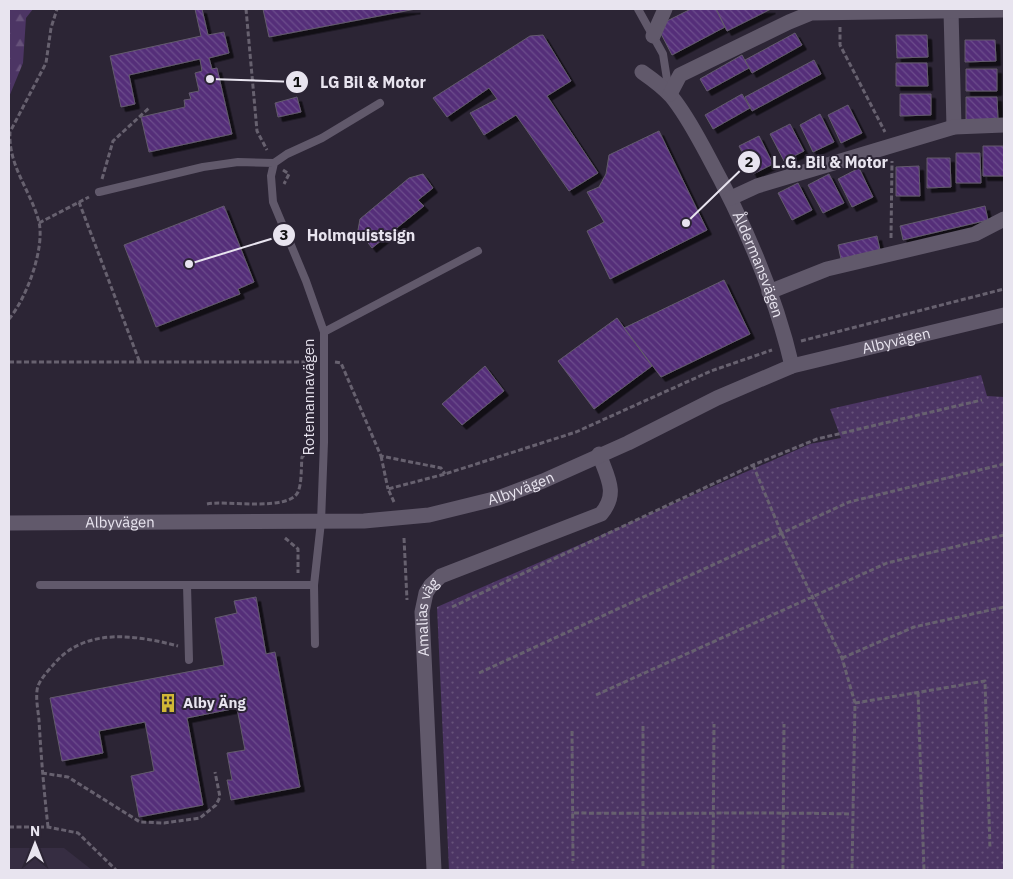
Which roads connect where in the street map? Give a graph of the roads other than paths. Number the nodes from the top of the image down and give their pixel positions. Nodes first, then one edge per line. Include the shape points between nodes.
1 (638, 9) edge
2 (665, 9) edge
3 (1004, 10) edge
4 (951, 11) junction
5 (653, 36) junction
6 (642, 72) dead end
7 (670, 94) junction
8 (380, 103) dead end
9 (1004, 125) edge
10 (954, 127) junction
11 (274, 163) junction
12 (99, 192) road end
13 (731, 198) junction
14 (1004, 219) edge
15 (478, 251) dead end
16 (769, 292) junction
17 (1004, 315) edge
18 (324, 332) junction
19 (792, 366) junction
20 (599, 454) junction
21 (321, 522) junction
22 (9, 523) edge
23 (40, 585) dead end
24 (187, 585) junction
25 (314, 585) junction
26 (315, 644) dead end
27 (189, 660) dead end
28 (434, 870) edge

1 - 5 lane
2 - 5 street
3 - 4 street
4 - 7 street via 811,13 680,75
4 - 10 street
5 - 7 lane via 663,54
6 - 7 street, Åldermansvägen
7 - 13 street, Åldermansvägen via 684,112
8 - 11 lane
9 - 10 street
10 - 13 street via 757,186
11 - 12 lane via 238,162 203,167
11 - 18 lane, Rotemannavägen via 270,176 273,202
13 - 16 street, Åldermansvägen
14 - 16 street via 975,234 827,269
15 - 18 lane
16 - 19 street, Åldermansvägen via 788,344
17 - 19 street, Albyvägen
18 - 21 lane, Rotemannavägen
19 - 20 street, Albyvägen
20 - 21 street, Albyvägen via 543,481 466,507 405,519
20 - 28 street, Amalias väg via 612,493 601,514 442,576 431,584 422,602
21 - 22 street, Albyvägen
21 - 25 lane, Rotemannavägen
23 - 24 lane
24 - 25 lane
24 - 27 lane
25 - 26 lane, Rotemannavägen

